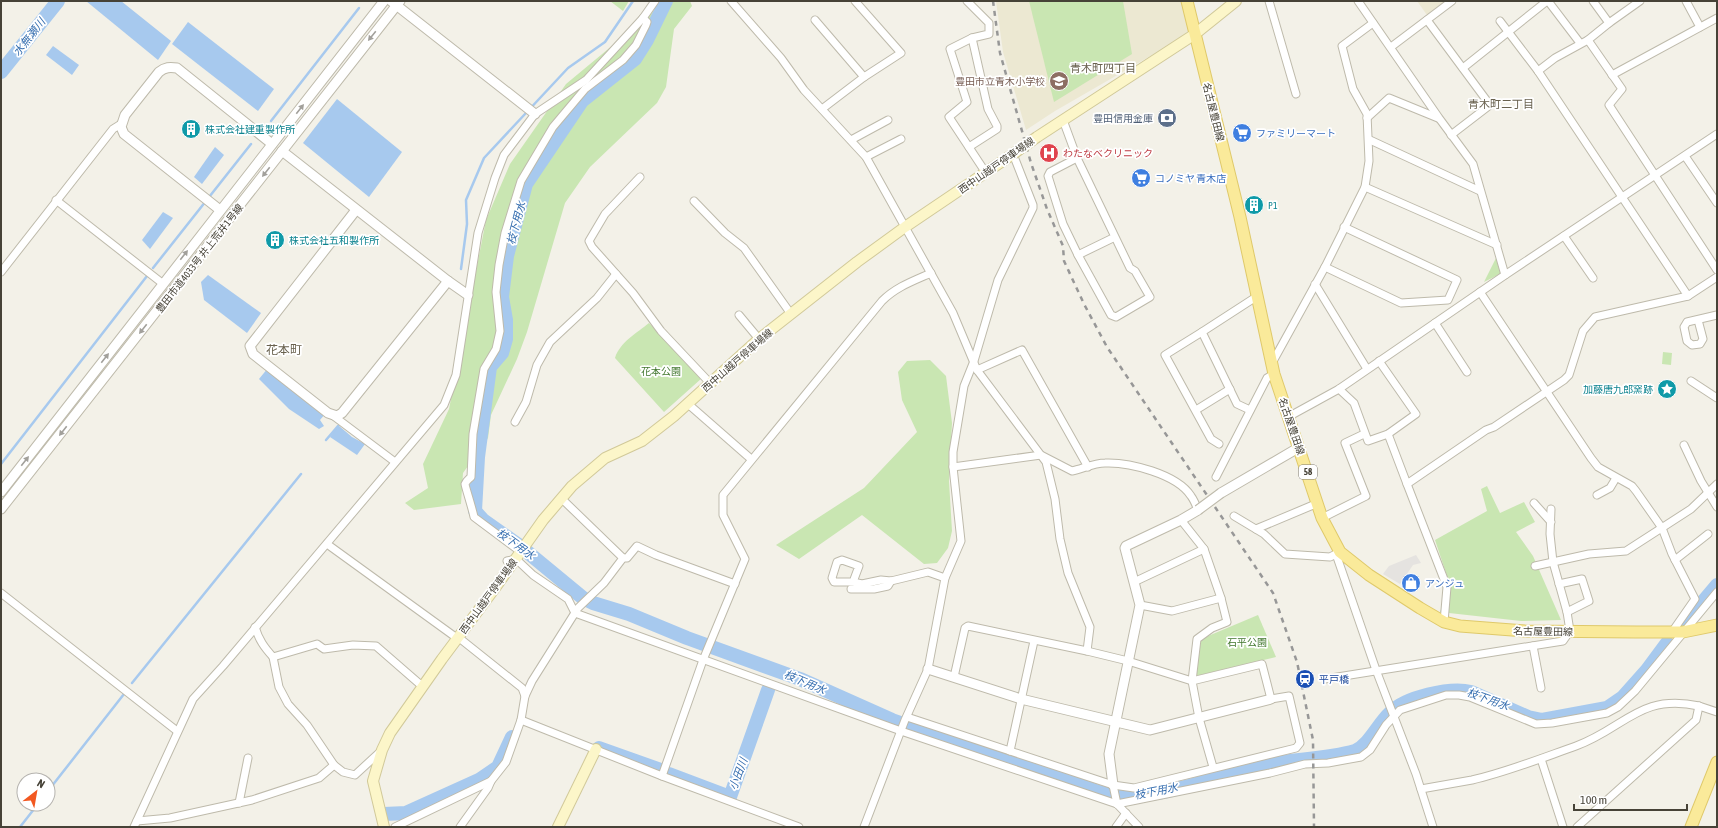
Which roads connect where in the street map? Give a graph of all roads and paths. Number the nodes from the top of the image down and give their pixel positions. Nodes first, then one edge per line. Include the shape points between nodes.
1 (384, 1) edge
2 (655, 1) edge
3 (731, 1) edge
4 (855, 1) edge
5 (967, 1) edge
6 (1187, 1) edge
7 (1236, 1) edge
8 (1269, 1) edge
9 (1358, 1) edge
10 (1452, 1) edge
11 (1547, 1) edge
12 (1593, 1) edge
13 (1638, 1) edge
14 (1686, 1) edge
15 (396, 3) edge
16 (643, 18) junction
17 (1717, 18) edge
18 (815, 20) dead end
19 (1427, 20) junction
20 (1500, 21) dead end
21 (1373, 23) junction
22 (1609, 23) junction
23 (1700, 27) junction
24 (1508, 33) junction
25 (1195, 34) junction
26 (972, 38) junction
27 (1588, 40) junction
28 (1580, 43) junction
29 (1391, 47) junction
30 (1463, 68) junction
31 (1538, 71) junction
32 (1612, 75) junction
33 (864, 77) junction
34 (1296, 94) dead end
35 (822, 109) junction
36 (535, 114) junction
37 (1367, 118) junction
38 (1438, 118) junction
39 (888, 120) dead end
40 (1064, 120) junction
41 (121, 124) junction
42 (1717, 134) edge
43 (1451, 135) junction
44 (901, 139) dead end
45 (850, 140) junction
46 (1370, 140) junction
47 (272, 144) junction
48 (969, 147) junction
49 (282, 151) junction
50 (1013, 154) junction
51 (1685, 156) junction
52 (866, 158) junction
53 (1077, 158) junction
54 (986, 173) junction
55 (1654, 176) junction
56 (640, 177) dead end
57 (1365, 187) junction
58 (1480, 191) junction
59 (1623, 197) junction
60 (56, 200) junction
61 (694, 201) dead end
62 (1717, 203) edge
63 (220, 210) junction
64 (356, 210) junction
65 (905, 227) junction
66 (1344, 227) junction
67 (1564, 236) junction
68 (1115, 237) junction
69 (1497, 245) junction
70 (1078, 255) junction
71 (1325, 267) junction
72 (1717, 270) edge
73 (1, 272) edge
74 (932, 273) junction
75 (616, 274) junction
76 (1505, 275) junction
77 (1717, 277) edge
78 (1593, 278) dead end
79 (448, 281) junction
80 (162, 283) junction
81 (1316, 284) junction
82 (1480, 292) junction
83 (468, 294) junction
84 (1688, 296) junction
85 (1256, 297) junction
86 (1448, 300) junction
87 (1453, 311) junction
88 (791, 314) junction
89 (740, 315) dead end
90 (1717, 315) edge
91 (1698, 320) dead end
92 (1435, 323) junction
93 (1202, 332) junction
94 (760, 339) junction
95 (1379, 360) junction
96 (974, 361) junction
97 (1273, 368) junction
98 (1366, 369) junction
99 (977, 370) junction
100 (1467, 372) dead end
101 (1691, 382) dead end
102 (710, 383) junction
103 (1230, 389) junction
104 (1339, 389) junction
105 (1546, 392) junction
106 (1717, 398) edge
107 (687, 403) junction
108 (1196, 410) junction
109 (1250, 410) junction
110 (330, 414) junction
111 (1288, 417) junction
112 (515, 422) dead end
113 (1364, 434) junction
114 (1388, 434) junction
115 (1219, 444) dead end
116 (1684, 445) dead end
117 (1298, 448) junction
118 (1041, 455) junction
119 (751, 458) junction
120 (394, 462) junction
121 (1088, 467) junction
122 (953, 468) junction
123 (1216, 477) dead end
124 (1616, 478) junction
125 (1407, 484) junction
126 (1717, 484) edge
127 (1, 492) edge
128 (1708, 493) junction
129 (1597, 495) dead end
130 (562, 499) junction
131 (1318, 503) junction
132 (1534, 503) dead end
133 (1717, 507) edge
134 (1, 509) edge
135 (1551, 509) dead end
136 (1198, 510) junction
137 (1234, 516) dead end
138 (1322, 518) junction
139 (1181, 520) junction
140 (1551, 522) junction
141 (1662, 528) junction
142 (1256, 530) junction
143 (1708, 534) dead end
144 (326, 544) junction
145 (1204, 549) junction
146 (1338, 553) junction
147 (517, 554) junction
148 (623, 558) junction
149 (1675, 560) junction
150 (1553, 562) junction
151 (1535, 566) dead end
152 (945, 578) junction
153 (1134, 582) junction
154 (735, 584) junction
155 (1559, 584) junction
156 (852, 585) dead end
157 (1717, 592) edge
158 (1, 593) edge
159 (1221, 598) junction
160 (1140, 605) junction
161 (1567, 612) junction
162 (575, 614) junction
163 (1444, 622) junction
164 (1717, 626) edge
165 (255, 627) junction
166 (1570, 631) junction
167 (1677, 632) junction
168 (458, 637) junction
169 (1034, 641) junction
170 (1533, 646) junction
171 (1088, 651) junction
172 (273, 657) junction
173 (703, 660) junction
174 (1128, 661) junction
175 (928, 668) junction
176 (1376, 670) junction
177 (954, 677) junction
178 (1325, 679) dead end
179 (1192, 681) junction
180 (422, 686) junction
181 (1541, 688) dead end
182 (525, 696) junction
183 (1021, 699) junction
184 (1270, 699) junction
185 (1699, 706) junction
186 (1717, 712) edge
187 (1394, 715) junction
188 (906, 717) junction
189 (1199, 718) junction
190 (521, 720) junction
191 (1115, 722) junction
192 (901, 729) junction
193 (177, 731) junction
194 (596, 749) junction
195 (382, 750) junction
196 (1010, 751) junction
197 (248, 758) dead end
198 (1541, 759) junction
199 (1717, 762) edge
200 (334, 765) junction
201 (1213, 767) junction
202 (662, 776) junction
203 (491, 781) junction
204 (1113, 785) junction
205 (1421, 789) junction
206 (1116, 802) junction
207 (239, 804) junction
208 (1126, 813) junction
209 (136, 824) edge
210 (463, 826) edge
211 (384, 827) edge
212 (395, 827) edge
213 (558, 827) edge
214 (799, 827) edge
215 (864, 827) edge
216 (1116, 827) edge
217 (1139, 827) edge
218 (1433, 827) edge
219 (1563, 827) edge
220 (1576, 827) edge
221 (1691, 827) edge

47 -> 1 street, 豊田市道4033号 井上荒井1号線
2 - 16 street
3 - 35 street
4 - 33 street via 901,53
5 - 26 street via 989,23 989,34
6 - 25 main road, 名古屋豊田線 / 58
7 - 25 main road, 西中山越戸停車場線
8 - 34 street
9 - 21 street
10 - 19 street
11 - 24 street
11 - 28 street
12 - 22 street
13 - 22 street
14 - 23 street
15 - 36 street
15 -> 49 street, 豊田市道4033号 井上荒井1号線
16 - 36 street via 586,80
16 - 147 street via 647,22 636,45 585,89 553,127 521,181 505,233 496,292 500,331 496,349 484,368 473,434 471,477 465,482 465,487 474,517
17 - 23 street
18 - 33 street
19 - 29 street
19 - 30 street
20 - 24 street
21 - 29 street
21 - 37 street via 1342,46 1354,89
22 - 27 street
23 - 32 street
24 - 30 street
24 - 31 street
25 - 40 main road, 西中山越戸停車場線
25 - 85 main road, 名古屋豊田線 / 58
26 - 48 street via 988,109 997,129
26 - 48 street via 950,49 967,102 949,117
27 - 28 street
27 - 32 street
28 - 31 street
29 - 38 street
30 - 43 street via 1490,105
31 - 59 street
32 - 55 street via 1622,89 1609,105
33 - 35 street
35 - 45 street
36 - 83 street via 504,155 495,178 478,233
37 - 38 street via 1389,98
37 - 46 street
38 - 43 street
39 - 45 street
40 - 50 main road, 西中山越戸停車場線, bridge
40 - 53 street
41 - 47 street via 124,115 159,72 172,67 177,68
41 - 60 street via 113,129
41 - 63 street via 124,134
42 - 51 street
43 - 58 street via 1472,164
44 - 52 street
45 - 52 street
46 - 57 street
46 - 58 street
47 - 63 street, 豊田市道4033号 井上荒井1号線
48 - 54 street
49 - 64 street
49 -> 134 street, 豊田市道4033号 井上荒井1号線
50 - 54 main road, 西中山越戸停車場線
50 - 96 street via 1033,208 998,280
51 - 55 street
51 - 62 street
52 - 65 street
53 - 68 street
53 - 70 street via 1050,172 1048,176 1063,224
54 - 65 main road, 西中山越戸停車場線
55 - 59 street
55 - 72 street
56 - 75 street via 605,214 589,241
57 - 66 street
57 - 69 street
58 - 69 street
59 - 67 street
59 - 84 street
60 - 73 street
60 - 80 street
61 - 88 street via 725,233 744,248
80 -> 63 street, 豊田市道4033号 井上荒井1号線
64 - 79 street
64 - 110 street via 250,346 253,354
65 - 74 street
65 - 88 main road, 西中山越戸停車場線
66 - 71 street
66 - 86 street via 1457,280
67 - 76 street
67 - 78 street
68 - 70 street
68 - 70 street via 1130,268 1135,271 1150,297 1116,317 1111,315
69 - 76 street
71 - 81 street
71 - 86 street via 1401,303
74 - 96 street
74 - 119 street via 903,284 891,292
75 - 102 street via 662,331
75 - 112 street via 597,298 550,342 537,365 526,402
76 - 82 street
77 - 84 street
79 - 83 street
79 - 110 street via 342,413 336,416
127 -> 80 street, 豊田市道4033号 井上荒井1号線
81 - 97 street
81 - 98 street
82 - 87 street
82 - 105 street
83 - 120 street via 456,375 449,394 435,418
84 - 105 street via 1595,317 1584,331 1569,376
85 - 93 street
85 - 97 main road, 名古屋豊田線 / 58
86 - 87 street
87 - 92 street
88 - 94 main road, 西中山越戸停車場線
89 - 94 street
90 - 91 street
92 - 95 street
92 - 100 street
93 - 103 street
93 - 108 street via 1165,355
94 - 102 main road, 西中山越戸停車場線
95 - 98 street
95 - 114 street via 1416,414
96 - 99 street
96 - 122 street via 964,386
97 - 109 street
97 - 111 main road, 名古屋豊田線 / 58
98 - 104 street
99 - 118 street
99 - 121 street via 1022,350
101 - 106 street
102 - 107 main road, 西中山越戸停車場線
103 - 108 street
103 - 109 street via 1237,404
104 - 111 street
104 - 113 street via 1354,403
105 - 124 street via 1598,467
105 - 125 street
107 - 119 street
107 - 130 main road, 西中山越戸停車場線 via 642,441 605,458 587,471
108 - 115 street via 1211,439
109 - 123 street
110 - 120 street
111 - 117 main road, 名古屋豊田線 / 58
113 - 114 street via 1368,441
113 - 138 street via 1345,444 1366,496
114 - 125 street
116 - 128 street
117 - 131 main road, 名古屋豊田線 / 58
117 - 136 street, bridge via 1221,493
118 - 121 street via 1072,471
118 - 122 street
118 - 171 street via 1046,462 1055,499 1068,574 1090,628
119 - 154 street via 723,495 723,515 745,559
120 - 144 street
121 - 136 street via 1102,463 1126,464 1163,475 1191,494
122 - 152 street via 961,541
124 - 129 street via 1610,488
124 - 141 street via 1632,486
125 - 163 street via 1447,587
126 - 128 street
128 - 133 street
128 - 141 street via 1691,509
130 - 147 main road, 西中山越戸停車場線
130 - 148 street
131 - 138 main road, 名古屋豊田線 / 58
131 - 142 street
132 - 140 street
135 - 140 street
136 - 139 street
137 - 142 street
138 - 146 main road, 名古屋豊田線 / 58
139 - 145 street
139 - 153 street via 1126,546
140 - 150 street
141 - 149 street
141 - 150 street via 1626,551 1589,554
142 - 146 street via 1285,554 1330,557
143 - 149 street
144 - 165 street
144 - 168 street
145 - 153 street
145 - 159 street
146 - 163 main road, 名古屋豊田線 / 58
146 - 176 street
147 - 162 street via 533,575 568,599
147 - 168 main road, 西中山越戸停車場線
148 - 154 street via 627,558 637,546
148 - 162 street
149 - 167 street via 1696,599
150 - 151 street
150 - 155 street
152 - 156 street via 928,572 892,581 881,580
152 - 175 street
153 - 160 street
154 - 173 street
155 - 161 street
155 - 161 street via 1582,579 1589,601
157 - 167 street
158 - 193 street
159 - 160 street via 1172,611
159 - 179 street via 1227,622 1212,628 1197,639
160 - 174 street
161 - 166 street
162 - 173 street
162 - 182 street
163 - 166 main road, 名古屋豊田線 / 58 via 1480,628
164 - 167 main road, 名古屋豊田線 / 58
165 - 172 street via 258,639
165 - 193 street via 193,699
166 - 167 main road, 名古屋豊田線 / 58
166 - 170 street via 1563,640
167 - 187 street via 1635,691 1618,707 1607,713 1536,724 1470,697 1459,695 1436,698 1400,710
168 - 180 main road, 西中山越戸停車場線
168 - 182 street via 522,688
169 - 171 street
169 - 177 street via 966,627
169 - 183 street
170 - 176 street
170 - 181 street
171 - 174 street
172 - 180 street via 317,644 324,649 353,645 376,646
172 - 200 street via 279,687 288,704 307,725
173 - 192 street
173 - 202 street
174 - 179 street
174 - 191 street
175 - 177 street
175 - 188 street
176 - 178 street
176 - 187 street
177 - 183 street
179 - 184 street via 1262,664
179 - 189 street
180 - 195 main road, 西中山越戸停車場線 via 402,714
182 - 190 street
183 - 191 street
183 - 196 street
184 - 189 street
184 - 201 street via 1289,696 1300,743 1298,747
185 - 186 street
185 - 198 street via 1686,703 1658,704 1638,712 1579,745
185 - 220 street via 1696,720
187 - 205 street
187 - 206 street via 1370,750 1361,757 1305,764
188 - 192 street
188 - 196 street
189 - 191 street via 1150,730
189 - 201 street
190 - 194 street
190 - 203 street via 506,762
191 - 204 street via 1109,754
192 - 206 street
192 - 215 street
193 - 209 street
194 - 202 street
194 - 213 main road
195 - 200 street via 355,775 343,772
195 - 211 main road, 西中山越戸停車場線 via 373,782
196 - 204 street
197 - 207 street
198 - 205 street via 1473,779
198 - 219 street
199 - 221 main road
200 - 207 street via 319,778
201 - 204 street via 1139,787
202 - 214 street
203 - 210 street
203 - 212 street
204 - 206 street
205 - 218 street
206 - 208 street
207 - 209 street
208 - 216 street
208 - 217 street

